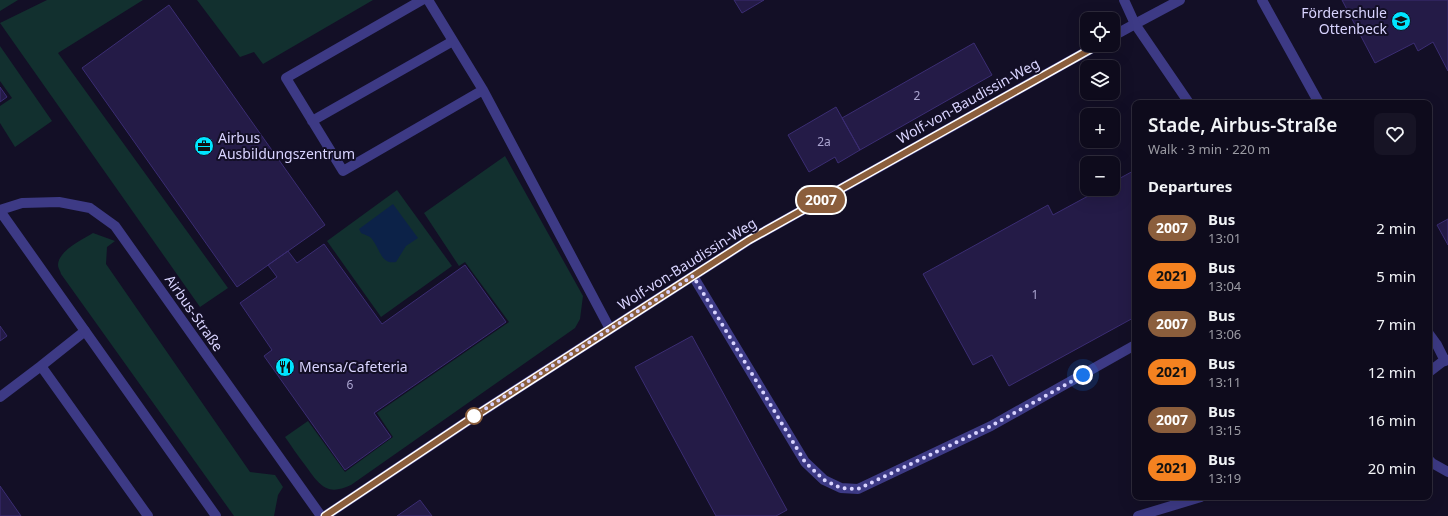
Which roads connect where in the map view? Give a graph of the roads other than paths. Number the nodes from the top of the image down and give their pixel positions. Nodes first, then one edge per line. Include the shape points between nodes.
1 (422, 0) edge
2 (428, 0) edge
3 (1124, 0) edge
4 (1180, 0) edge
5 (1262, 0) edge
6 (1135, 24) junction
7 (1120, 32) edge
8 (453, 41) junction
9 (1085, 52) edge
10 (483, 90) junction
11 (1188, 100) edge
12 (1317, 100) edge
13 (312, 121) junction
14 (0, 210) edge
15 (693, 276) junction
16 (610, 329) junction
17 (85, 331) junction
18 (1432, 338) edge
19 (1132, 347) edge
20 (1447, 360) edge
21 (41, 366) junction
22 (1432, 370) edge
23 (0, 397) edge
24 (1432, 463) edge
25 (1448, 472) edge
26 (1191, 500) edge
27 (148, 516) edge
28 (216, 516) edge
29 (321, 516) edge
30 (325, 516) edge
31 (1138, 516) edge

1 - 13 street via 286,78
2 - 8 street
3 - 6 street
4 - 6 street
5 - 12 street
6 - 7 street
6 - 11 street
8 - 10 street
8 - 13 street
9 - 15 street, Wolf-von-Baudissin-Weg via 749,240
10 - 13 street via 343,171
10 - 16 street
14 - 17 street, Airbus-Straße
14 - 29 street, Airbus-Straße via 22,203 59,202 90,208 115,226
15 - 16 street, Wolf-von-Baudissin-Weg
15 - 19 street via 805,462 824,480 841,488 858,489 991,426
16 - 30 street, Wolf-von-Baudissin-Weg
17 - 21 street
17 - 28 street, Airbus-Straße
18 - 20 street
20 - 22 street
21 - 23 street
21 - 27 street
24 - 25 street
26 - 31 street

